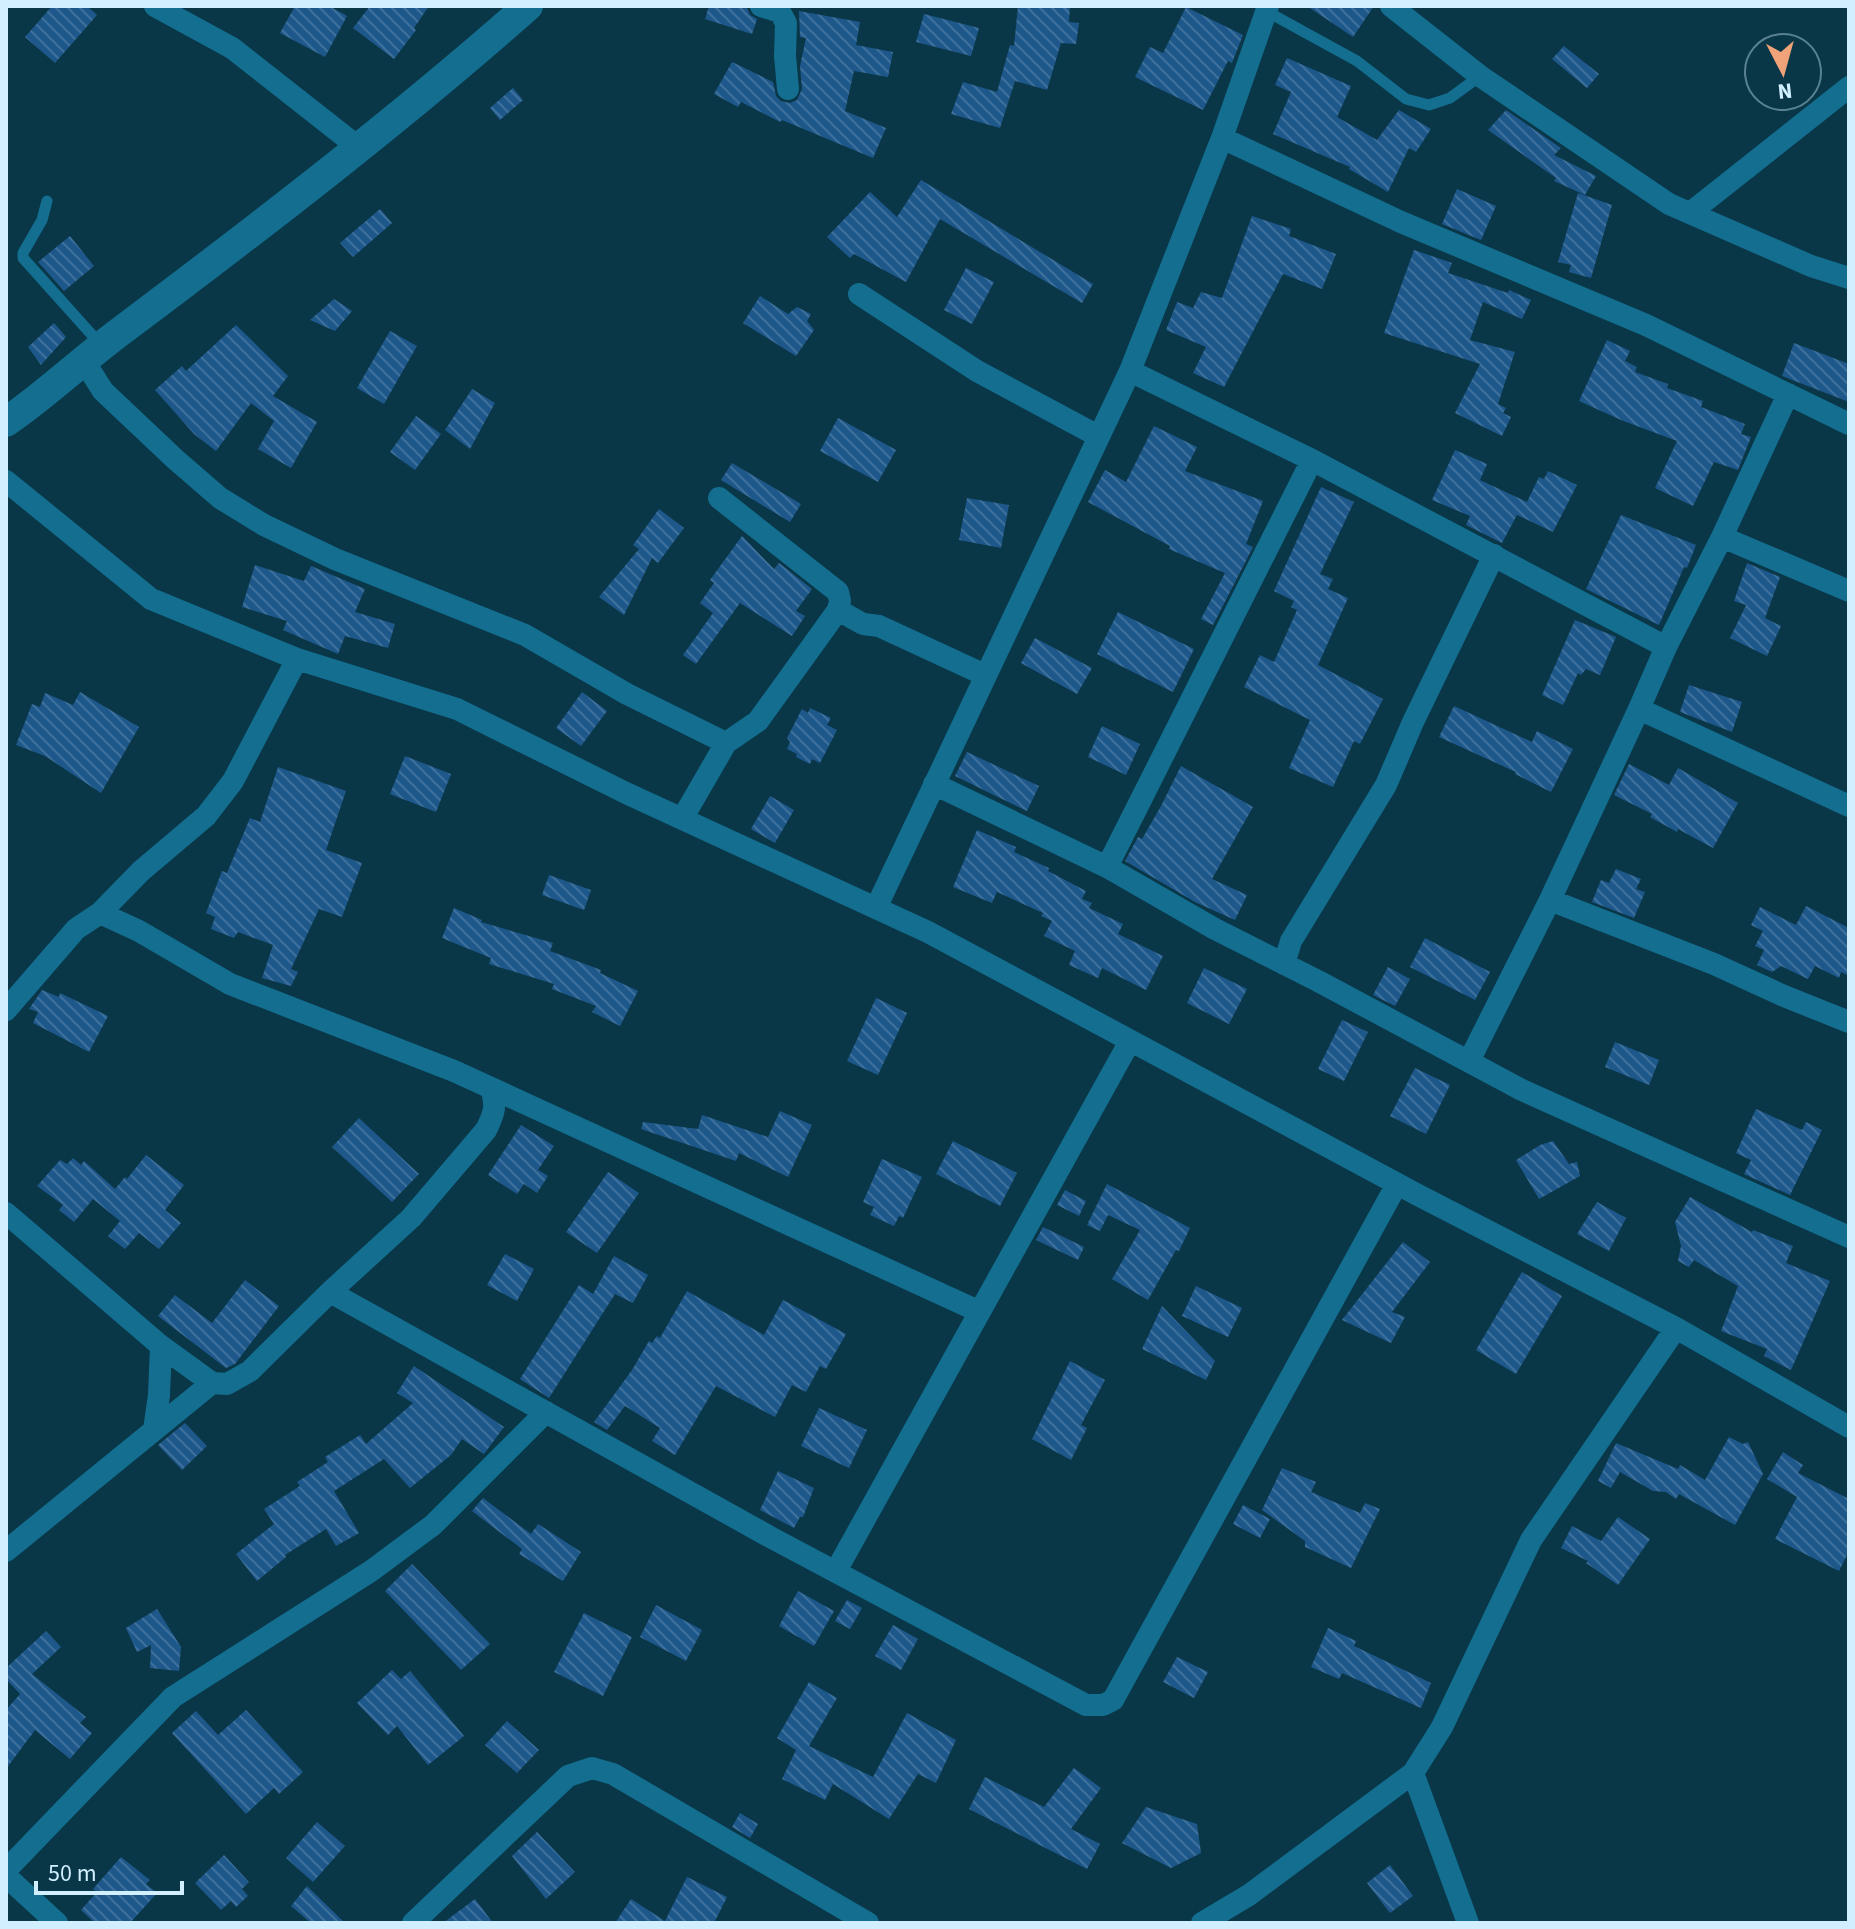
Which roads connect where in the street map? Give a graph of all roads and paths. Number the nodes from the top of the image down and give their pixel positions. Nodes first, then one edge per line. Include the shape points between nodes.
1 (155, 6) edge
2 (528, 6) edge
3 (761, 6) edge
4 (1391, 6) edge
5 (1267, 8) edge
6 (1480, 76) junction
7 (1849, 87) edge
8 (788, 89) dead end
9 (1222, 138) junction
10 (358, 147) junction
11 (47, 201) dead end
12 (1690, 213) junction
13 (1849, 278) edge
14 (859, 294) dead end
15 (93, 353) junction
16 (1130, 371) junction
17 (1788, 394) junction
18 (6, 422) edge
19 (1849, 424) edge
20 (1098, 436) junction
21 (1312, 460) junction
22 (6, 481) edge
23 (719, 498) dead end
24 (1722, 537) junction
25 (1494, 555) junction
26 (1849, 591) edge
27 (838, 610) junction
28 (1666, 647) junction
29 (297, 659) junction
30 (985, 675) junction
31 (1639, 709) junction
32 (726, 743) junction
33 (934, 784) junction
34 (1849, 806) edge
35 (682, 819) junction
36 (1107, 867) junction
37 (1550, 900) junction
38 (876, 908) junction
39 (100, 913) junction
40 (1284, 964) junction
41 (6, 1010) edge
42 (1849, 1022) edge
43 (1130, 1041) junction
44 (1469, 1061) junction
45 (491, 1088) junction
46 (1397, 1184) junction
47 (6, 1213) edge
48 (1849, 1237) edge
49 (330, 1292) junction
50 (978, 1311) junction
51 (1676, 1328) junction
52 (161, 1346) junction
53 (212, 1383) junction
54 (546, 1412) junction
55 (1849, 1427) edge
56 (154, 1430) junction
57 (6, 1551) edge
58 (836, 1571) junction
59 (1413, 1773) junction
60 (6, 1873) edge
61 (57, 1923) edge
62 (413, 1923) edge
63 (868, 1923) edge
64 (1202, 1923) edge
65 (1468, 1923) edge

1 - 10 street via 232,48
2 - 10 street
3 - 8 street via 780,12 786,23
4 - 6 street
5 - 6 lane via 1357,61 1406,99 1429,105 1450,98
5 - 9 street
6 - 12 street
7 - 12 street
9 - 16 street
9 - 17 street via 1401,222 1646,325
10 - 15 street
11 - 15 lane via 23,258
12 - 13 street
14 - 20 street via 977,371
15 - 18 street
15 - 32 street via 103,391 220,498 335,559 525,635
16 - 20 street
16 - 21 street
17 - 19 street
17 - 24 street
20 - 30 street
21 - 25 street
21 - 36 street
22 - 29 street via 151,599
23 - 27 street via 838,592
24 - 26 street
24 - 28 street
25 - 28 street
25 - 40 street via 1386,785 1291,941
27 - 30 street
27 - 32 street via 758,721
28 - 31 street
29 - 35 street via 457,709
29 - 39 street via 233,781 206,816
30 - 33 street
31 - 34 street
31 - 37 street
32 - 35 street
33 - 36 street
33 - 38 street
35 - 38 street
36 - 40 street
37 - 42 street
37 - 44 street
38 - 43 street
39 - 41 street via 76,929
39 - 45 street via 230,984
40 - 44 street
43 - 46 street
43 - 50 street
44 - 48 street via 1522,1090
45 - 49 street via 495,1114 486,1130 411,1218
45 - 50 street
46 - 51 street
46 - 58 street via 1113,1700 1086,1705
47 - 52 street
49 - 53 street via 250,1371 227,1384
49 - 54 street
50 - 58 street
51 - 55 street
51 - 59 street via 1531,1540 1442,1727
52 - 53 street
52 - 56 street
53 - 56 street
54 - 58 street
54 - 60 street via 433,1525 371,1571 173,1697
56 - 57 street
59 - 64 street via 1249,1895
59 - 65 street
60 - 61 street
62 - 63 street via 568,1776 592,1768 613,1774

